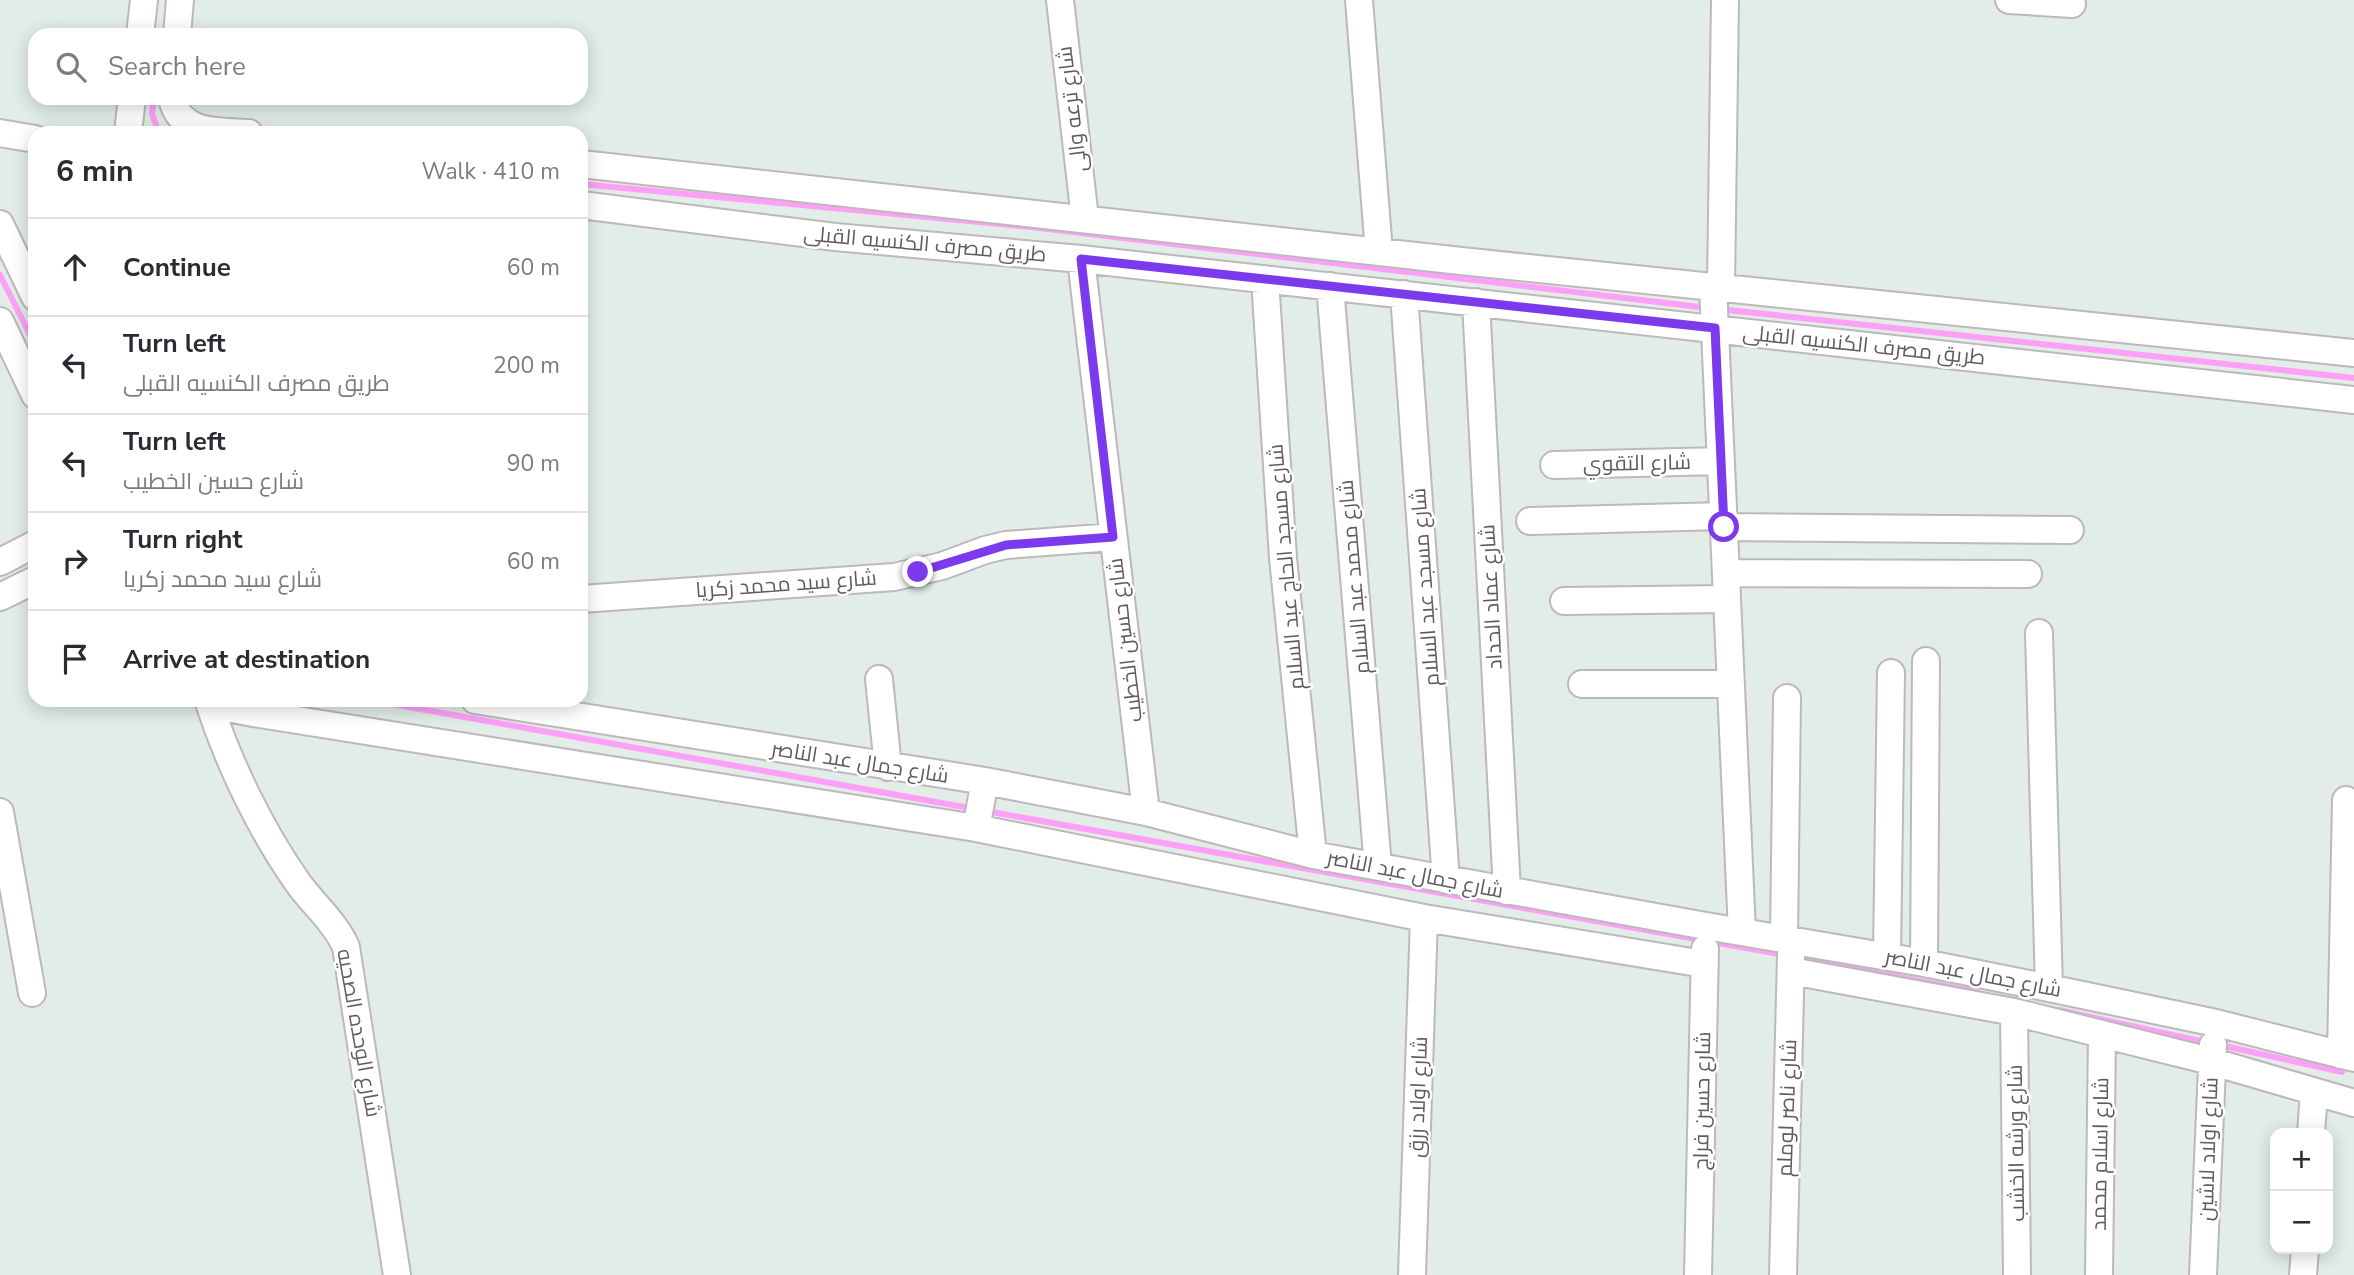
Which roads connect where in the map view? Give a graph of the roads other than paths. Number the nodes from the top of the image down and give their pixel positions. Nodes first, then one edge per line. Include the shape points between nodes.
1 (144, 0) edge
2 (180, 0) edge
3 (1060, 0) edge
4 (1359, 0) edge
5 (1725, 0) edge
6 (2010, 0) edge
7 (2072, 4) dead end
8 (141, 28) edge
9 (178, 28) edge
10 (131, 105) edge
11 (173, 105) edge
12 (129, 126) edge
13 (193, 126) edge
14 (0, 133) edge
15 (28, 138) edge
16 (588, 165) edge
17 (588, 206) edge
18 (1085, 219) junction
19 (0, 224) edge
20 (1379, 251) junction
21 (1081, 259) junction
22 (1461, 261) junction
23 (1265, 279) junction
24 (28, 282) edge
25 (1330, 286) junction
26 (1717, 286) junction
27 (1404, 294) junction
28 (1469, 301) junction
29 (0, 321) edge
30 (1715, 328) junction
31 (2354, 353) edge
32 (28, 380) edge
33 (2354, 400) edge
34 (1721, 461) junction
35 (1554, 465) dead end
36 (1530, 521) dead end
37 (1724, 522) junction
38 (2070, 530) dead end
39 (1113, 537) junction
40 (28, 548) edge
41 (0, 562) edge
42 (1726, 573) junction
43 (2028, 574) dead end
44 (28, 583) edge
45 (0, 597) edge
46 (588, 599) edge
47 (1727, 599) junction
48 (1564, 601) dead end
49 (2039, 633) dead end
50 (1926, 661) dead end
51 (1891, 673) dead end
52 (879, 679) dead end
53 (1582, 684) dead end
54 (1731, 684) junction
55 (1787, 698) dead end
56 (212, 707) edge
57 (227, 707) edge
58 (521, 707) edge
59 (888, 766) junction
60 (984, 786) junction
61 (2346, 800) dead end
62 (1146, 812) junction
63 (0, 813) edge
64 (977, 824) junction
65 (1313, 855) junction
66 (1378, 867) junction
67 (1446, 880) junction
68 (1507, 891) junction
69 (1424, 918) junction
70 (1742, 932) junction
71 (1705, 942) junction
72 (1790, 952) junction
73 (1887, 956) junction
74 (1924, 963) junction
75 (2049, 988) junction
76 (32, 993) dead end
77 (2014, 1012) junction
78 (2102, 1034) junction
79 (2213, 1040) junction
80 (2347, 1056) edge
81 (2314, 1092) junction
82 (2354, 1103) edge
83 (2311, 1128) edge
84 (2305, 1254) edge
85 (397, 1275) edge
86 (1412, 1275) edge
87 (1698, 1275) edge
88 (1783, 1275) edge
89 (2017, 1275) edge
90 (2099, 1275) edge
91 (2203, 1275) edge
92 (2303, 1275) edge

1 - 8 street
2 - 9 street
3 - 18 street, شارع ترعه والى
4 - 20 street
5 - 26 street
6 - 7 street
10 - 12 street
11 - 13 street
14 - 15 street
16 - 18 street, طريق مصرف الكنسيه القبلى
17 - 21 street, طريق مصرف الكنسيه القبلى via 835,237
18 - 20 street, طريق مصرف الكنسيه القبلى
19 - 24 street
20 - 22 street, طريق مصرف الكنسيه القبلى
21 - 23 street, طريق مصرف الكنسيه القبلى
21 - 39 street, شارع حسين الخطيب
22 - 26 street, طريق مصرف الكنسيه القبلى
22 - 28 street, شارع عماد الحداد
23 - 25 street, طريق مصرف الكنسيه القبلى
23 - 65 street, شارع مسجد الحاج عبد السلام via 1283,558
25 - 27 street, طريق مصرف الكنسيه القبلى
25 - 66 street, شارع محمد عبد السلام
26 - 30 street
26 - 31 street, طريق مصرف الكنسيه القبلى
27 - 28 street, طريق مصرف الكنسيه القبلى
27 - 67 street, شارع مسجد عبد السلام
28 - 30 street, طريق مصرف الكنسيه القبلى
28 - 68 street, شارع عماد الحداد
29 - 32 street
30 - 33 street, طريق مصرف الكنسيه القبلى
30 - 34 street
34 - 35 street, شارع التقوي
34 - 37 street
36 - 37 street
37 - 38 street
37 - 42 street
39 - 46 street, شارع سيد محمد زكريا via 1006,545 894,577
39 - 62 street, شارع حسين الخطيب
40 - 41 street
42 - 43 street
42 - 47 street
44 - 45 street
47 - 48 street
47 - 54 street
49 - 75 street
50 - 74 street
51 - 73 street
52 - 59 street
53 - 54 street
54 - 70 street
55 - 72 street, شارع ناصر لوملم
56 - 85 street, شارع الوحده الصحيه via 219,734 265,827 298,883 346,947
57 - 64 street, شارع جمال عبد الناصر
58 - 59 street, شارع جمال عبد الناصر
59 - 60 street, شارع جمال عبد الناصر
60 - 62 street, شارع جمال عبد الناصر
60 - 64 street
61 - 80 street
62 - 65 street, شارع جمال عبد الناصر
63 - 76 street
64 - 69 street, شارع جمال عبد الناصر
65 - 66 street, شارع جمال عبد الناصر
66 - 67 street, شارع جمال عبد الناصر
67 - 68 street, شارع جمال عبد الناصر
68 - 71 street, شارع جمال عبد الناصر
69 - 71 street, شارع جمال عبد الناصر
69 - 86 street, شارع اولاد رزق
70 - 71 street, شارع جمال عبد الناصر
70 - 72 street, شارع جمال عبد الناصر
71 - 87 street, شارع حسين فراج
72 - 73 street, شارع جمال عبد الناصر
72 - 77 street, شارع جمال عبد الناصر
72 - 88 street, شارع ناصر لوملم
73 - 74 street, شارع جمال عبد الناصر
74 - 75 street, شارع جمال عبد الناصر
75 - 79 street, شارع جمال عبد الناصر
77 - 78 street, شارع جمال عبد الناصر
77 - 89 street, شارع ورشه الخشب
78 - 79 street, شارع جمال عبد الناصر
78 - 90 street, شارع اسلام محمد
79 - 80 street, شارع جمال عبد الناصر
79 - 81 street, شارع جمال عبد الناصر
79 - 91 street, شارع اولاد لاشين
81 - 82 street, شارع جمال عبد الناصر
81 - 83 street
84 - 92 street

